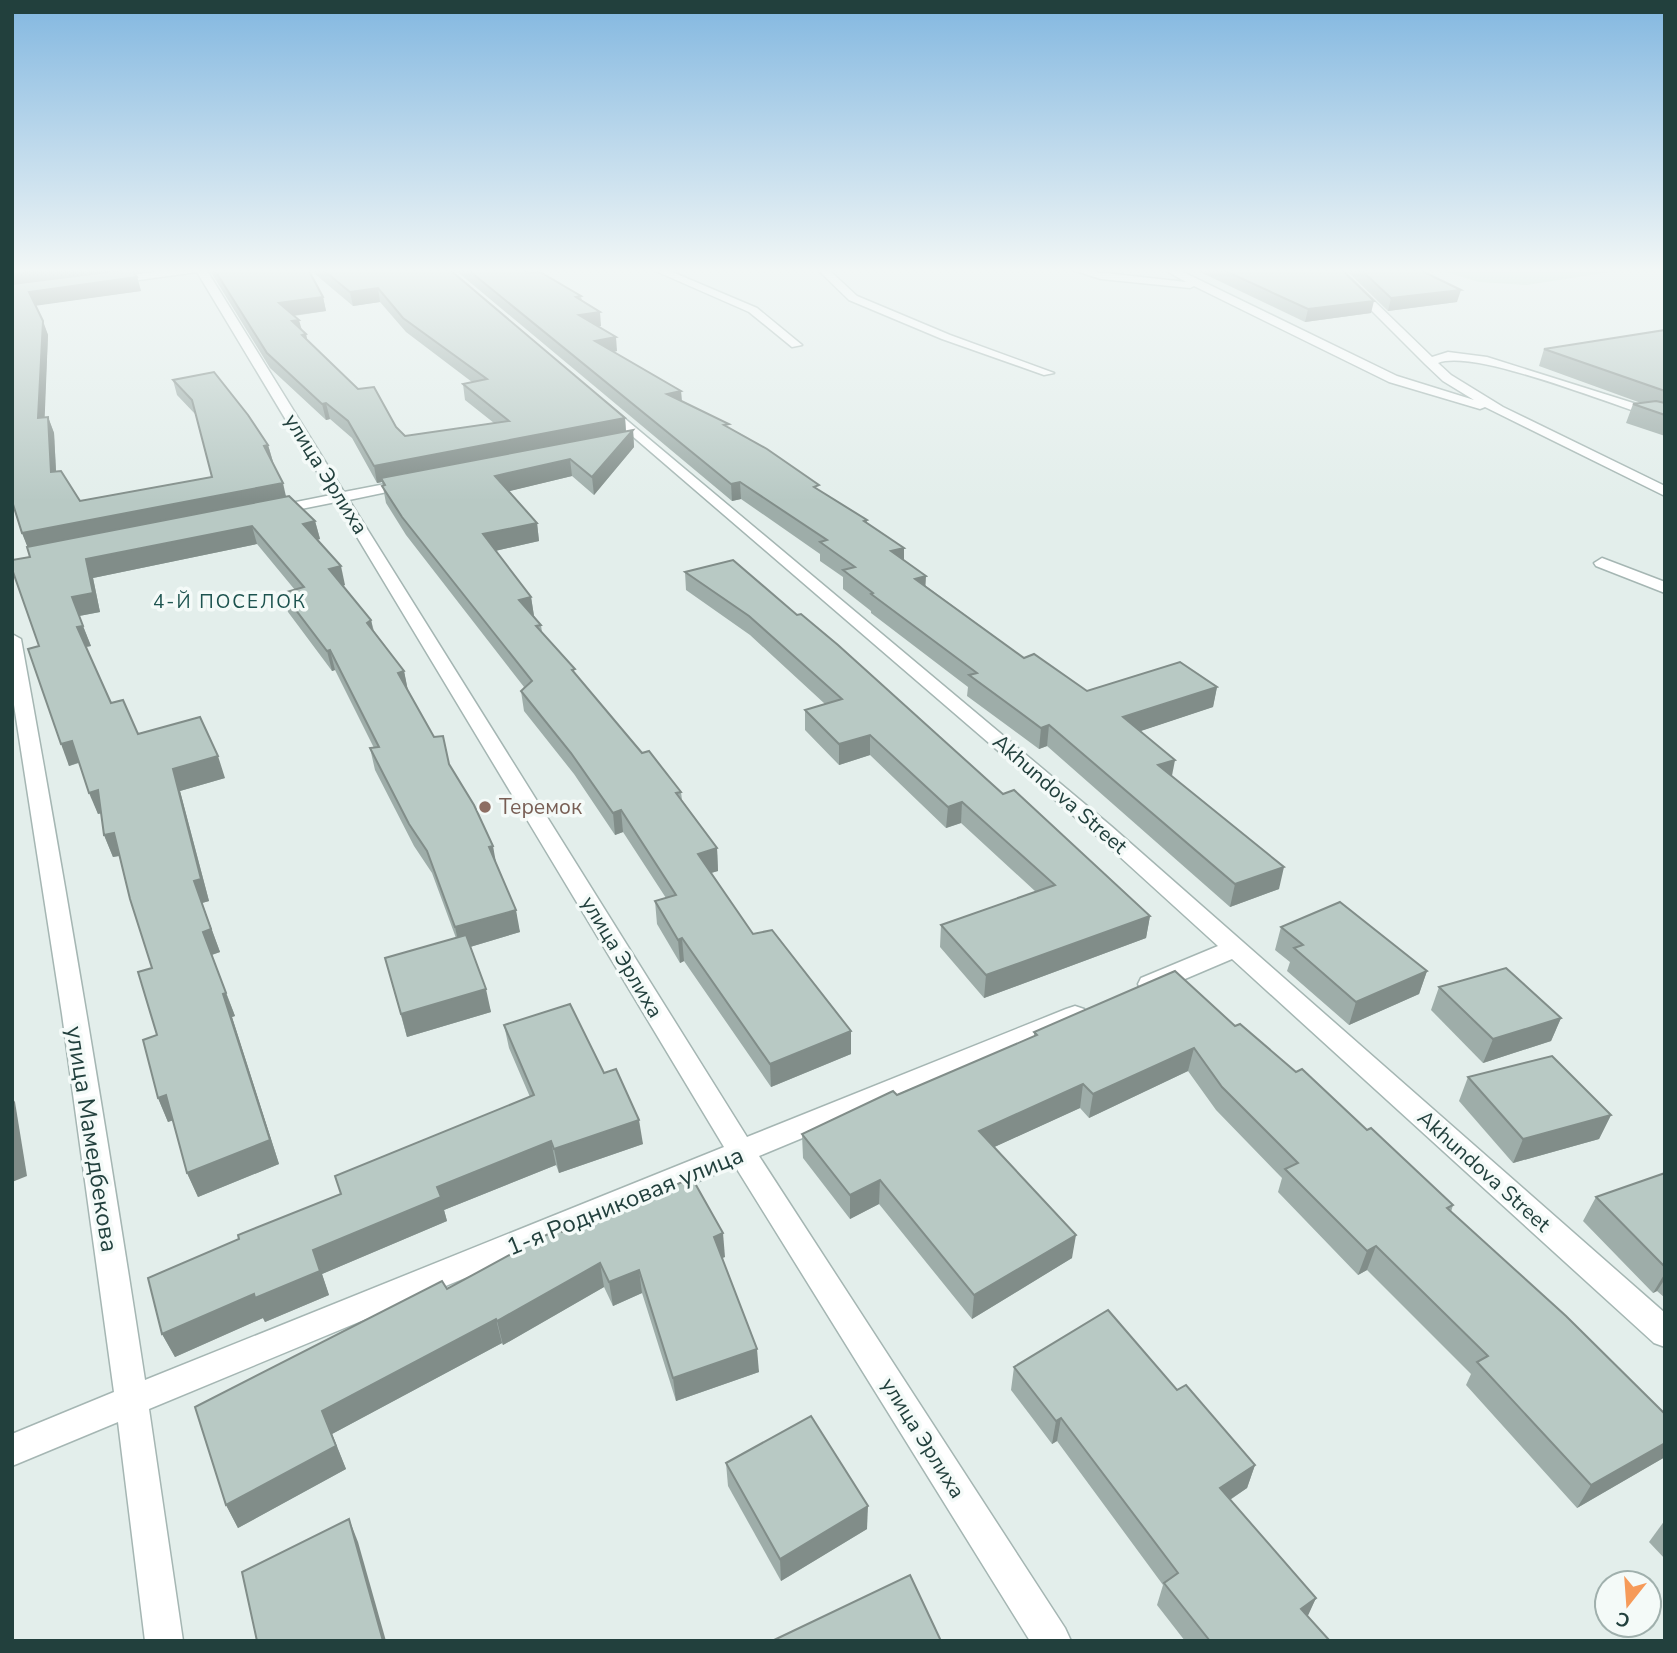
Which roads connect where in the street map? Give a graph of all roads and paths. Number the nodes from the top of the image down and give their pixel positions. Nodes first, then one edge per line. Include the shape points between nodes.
1 (247, 346) edge
2 (972, 346) edge
3 (1324, 346) edge
4 (1413, 346) edge
5 (1429, 362) junction
6 (1048, 373) dead end
7 (591, 394) edge
8 (1499, 410) junction
9 (1665, 417) edge
10 (423, 481) edge
11 (1665, 492) edge
12 (341, 497) junction
13 (259, 513) edge
14 (1602, 563) dead end
15 (1665, 588) edge
16 (12, 639) edge
17 (1236, 948) junction
18 (741, 1153) junction
19 (1665, 1333) edge
20 (132, 1402) junction
21 (12, 1450) edge
22 (164, 1641) edge
23 (1052, 1641) edge

1 - 12 street, улица Эрлиха
2 - 6 street
3 - 8 street via 1393,379
4 - 5 street
5 - 8 street
5 - 9 street via 1448,355 1487,360
7 - 17 street, Akhundova Street via 636,440 1093,822
8 - 11 street
10 - 12 street
12 - 13 street
12 - 18 street, улица Эрлиха
14 - 15 street
16 - 20 street, улица Мамедбекова
17 - 18 street, 1-я Родниковая улица
17 - 19 street, Akhundova Street
18 - 20 street, 1-я Родниковая улица
18 - 23 street, улица Эрлиха
20 - 21 street, 1-я Родниковая улица
20 - 22 street, улица Мамедбекова

